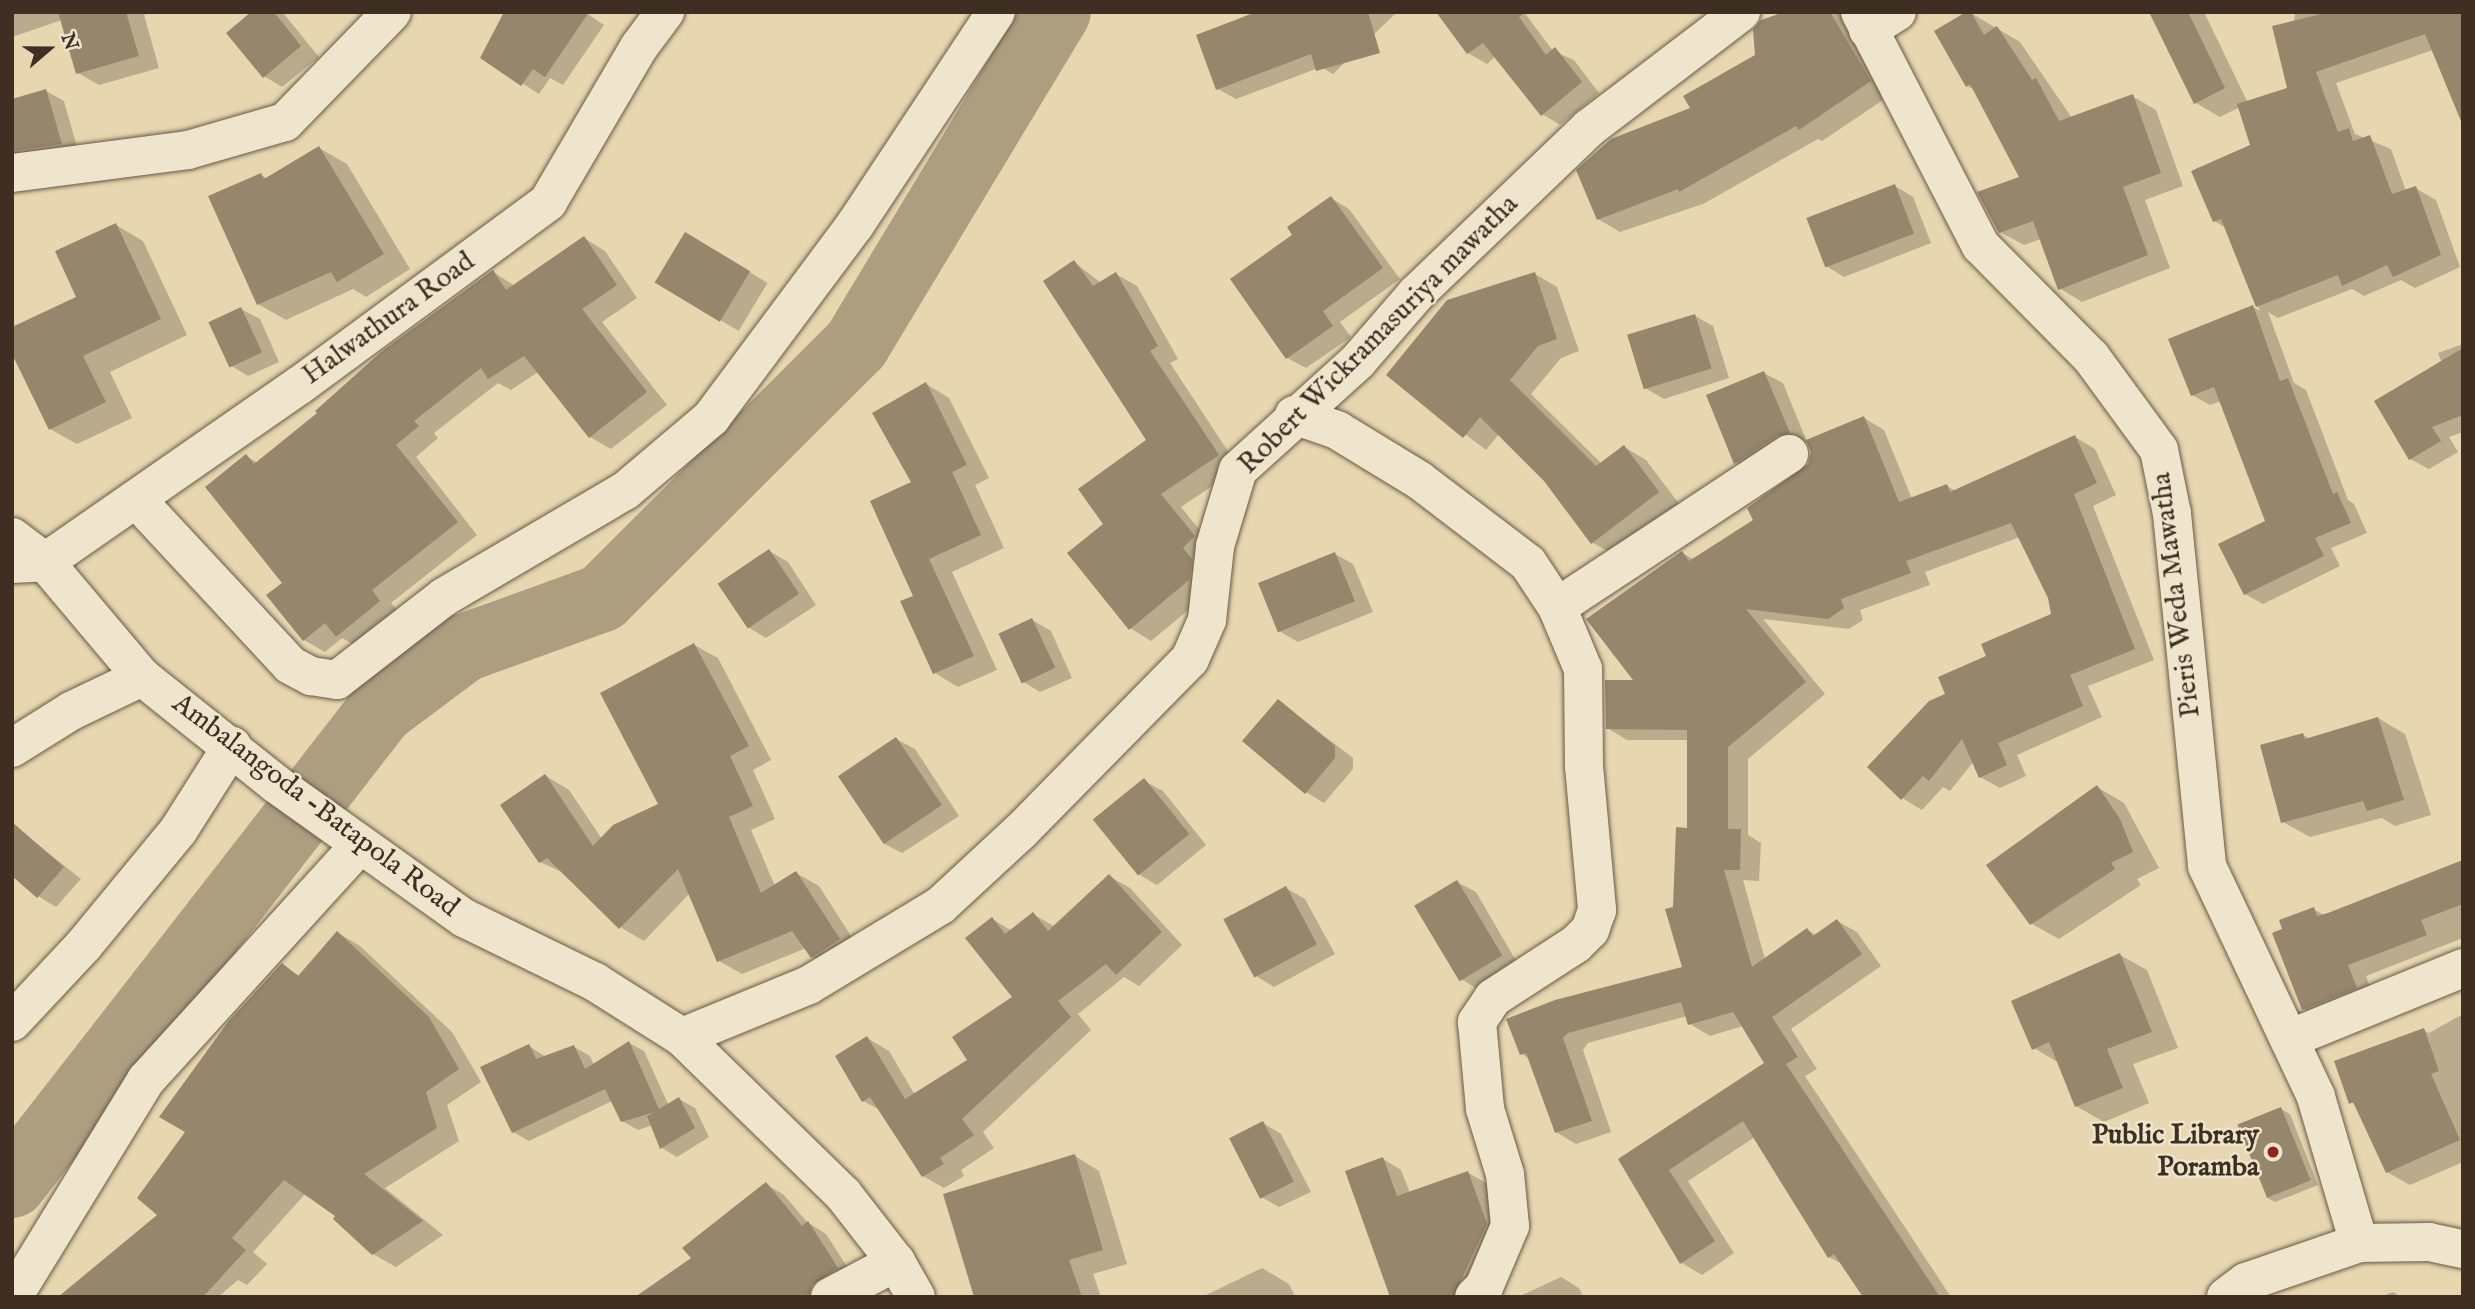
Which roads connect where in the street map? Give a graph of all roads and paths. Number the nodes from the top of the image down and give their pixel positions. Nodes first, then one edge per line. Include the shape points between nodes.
1 (392, 12) edge
2 (665, 12) edge
3 (996, 12) edge
4 (1741, 12) edge
5 (1875, 18) edge
6 (12, 173) edge
7 (1294, 415) junction
8 (1789, 454) dead end
9 (136, 499) junction
10 (12, 537) edge
11 (29, 563) edge
12 (1558, 607) junction
13 (142, 677) junction
14 (232, 746) junction
15 (12, 748) edge
16 (352, 840) junction
17 (2463, 968) edge
18 (12, 1022) edge
19 (682, 1037) junction
20 (2289, 1039) junction
21 (2359, 1243) junction
22 (2463, 1249) edge
23 (895, 1262) junction
24 (13, 1297) edge
25 (830, 1297) edge
26 (916, 1297) edge
27 (1474, 1297) edge
28 (2226, 1297) edge

1 - 6 street via 285,122 188,150
2 - 9 street, Halwathura Road via 639,47 548,202
3 - 9 street via 855,225 711,418 625,491 444,597 337,680 311,676 290,665
4 - 7 street, Robert Wickramasuriya mawatha via 1589,128 1416,294 1359,361
5 - 20 street, Pieris Weda Mawatha via 1981,246 2091,356 2159,450 2172,514 2207,866
7 - 12 street via 1337,430 1490,531 1528,563
7 - 19 street, Robert Wickramasuriya mawatha via 1238,470 1215,546 1206,620 1190,659 1120,732 942,905 809,985
8 - 12 street
9 - 11 street, Halwathura Road
10 - 11 street, Ambalangoda -Batapola Road
11 - 13 street, Ambalangoda -Batapola Road
12 - 27 street via 1583,669 1584,766 1597,910 1590,930 1576,944 1493,998 1477,1021 1485,1109 1505,1174 1510,1226 1484,1287
13 - 14 street, Ambalangoda -Batapola Road
13 - 15 street via 71,711
14 - 16 street, Ambalangoda -Batapola Road
14 - 18 street via 178,831 84,945
16 - 19 street, Ambalangoda -Batapola Road via 464,918 595,982
16 - 24 street via 146,1080
17 - 20 street
19 - 23 street, Ambalangoda -Batapola Road via 843,1194
20 - 21 street, Pieris Weda Mawatha via 2316,1097
21 - 22 street via 2429,1242
21 - 28 street via 2246,1282
23 - 25 street
23 - 26 street, Ambalangoda -Batapola Road

